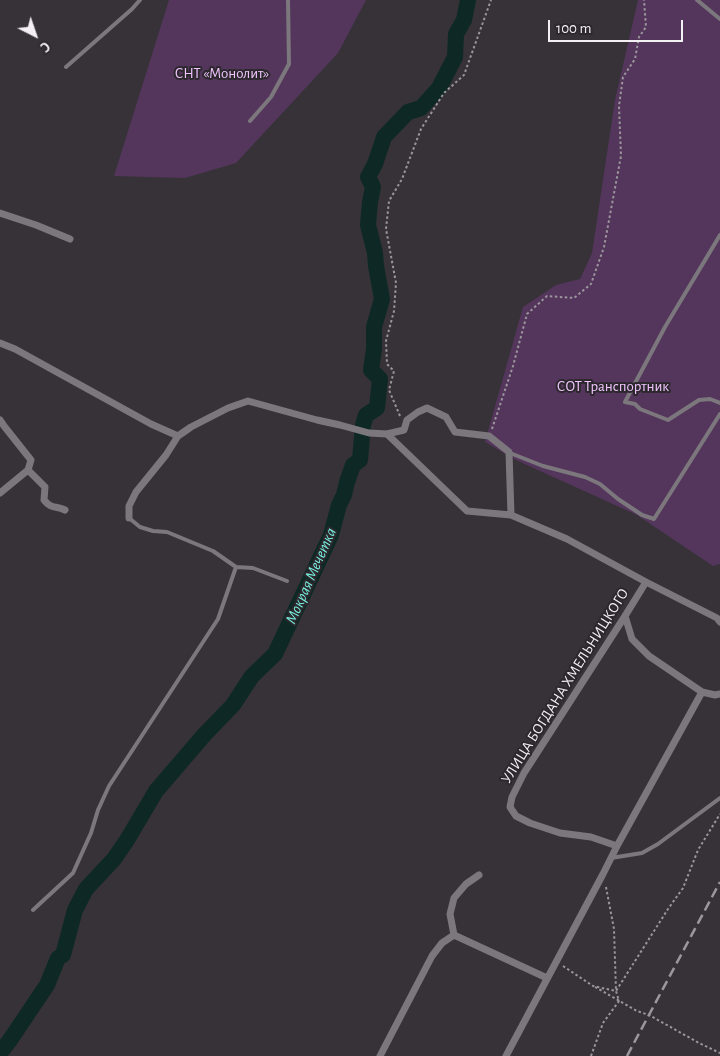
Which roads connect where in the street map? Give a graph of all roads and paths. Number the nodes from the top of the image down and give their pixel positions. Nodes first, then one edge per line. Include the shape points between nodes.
1 (140, 0) edge
2 (288, 0) edge
3 (491, 0) edge
4 (644, 0) edge
5 (697, 0) edge
6 (720, 19) edge
7 (66, 67) dead end
8 (250, 122) dead end
9 (0, 213) edge
10 (720, 235) edge
11 (70, 239) dead end
12 (0, 343) edge
13 (720, 403) edge
14 (720, 414) edge
15 (0, 420) edge
16 (407, 420) junction
17 (386, 434) junction
18 (178, 436) junction
19 (489, 436) junction
20 (509, 452) junction
21 (28, 470) junction
22 (0, 493) edge
23 (66, 510) dead end
24 (511, 515) junction
25 (129, 518) joint
26 (236, 567) junction
27 (287, 581) dead end
28 (646, 582) junction
29 (626, 616) junction
30 (720, 622) edge
31 (702, 692) junction
32 (720, 694) edge
33 (720, 798) edge
34 (720, 814) edge
35 (617, 846) junction
36 (611, 858) junction
37 (603, 874) junction
38 (479, 875) dead end
39 (32, 910) dead end
40 (454, 935) junction
41 (556, 961) junction
42 (547, 978) junction
43 (593, 986) junction
44 (616, 991) junction
45 (619, 1001) junction
46 (720, 1053) edge
47 (380, 1056) edge
48 (506, 1056) edge
49 (591, 1056) edge

1 - 7 lane
2 - 8 lane via 289,64 271,97
3 - 16 path via 464,75 444,93 421,129 402,179 389,201 386,229 396,284 394,311 386,341 387,364 394,371 389,390 402,420
4 - 19 path via 646,27 623,77 619,106 621,156 604,247 591,284 574,298 548,296 526,314
5 - 6 lane
9 - 11 street
10 - 13 lane via 625,402 668,420 699,400 710,399
12 - 18 street
14 - 20 lane via 654,519 642,515 586,477 543,466
15 - 21 street via 31,460
16 - 17 street via 404,430
16 - 19 street via 427,408 446,417 455,432
17 - 18 street via 357,431 248,401 228,408
17 - 24 street via 467,511
18 - 25 street via 136,492 129,506
19 - 20 street
20 - 24 street
21 - 22 street
21 - 23 street via 44,487 44,500 49,506
24 - 28 street via 567,539
25 - 26 lane via 140,527 167,532 212,551
26 - 27 lane via 253,568
26 - 39 lane via 218,619 109,786 73,873
28 - 29 street, УЛИЦА БОГДАНА ХМЕЛЬНИЦКОГО
28 - 30 street
29 - 31 street via 632,640 649,656
29 - 35 street, УЛИЦА БОГДАНА ХМЕЛЬНИЦКОГО via 524,773 510,807 516,816 530,823
31 - 32 street
31 - 35 street
33 - 36 lane via 642,853
34 - 44 path via 698,850 683,888
35 - 36 street
36 - 37 street
37 - 41 street
37 - 44 path via 614,929
38 - 40 street via 454,898 450,914
40 - 42 street
40 - 47 street via 432,956
41 - 42 street
41 - 43 path
42 - 48 street
43 - 44 path
43 - 45 path
44 - 45 path
45 - 46 path
45 - 49 path via 603,1023

